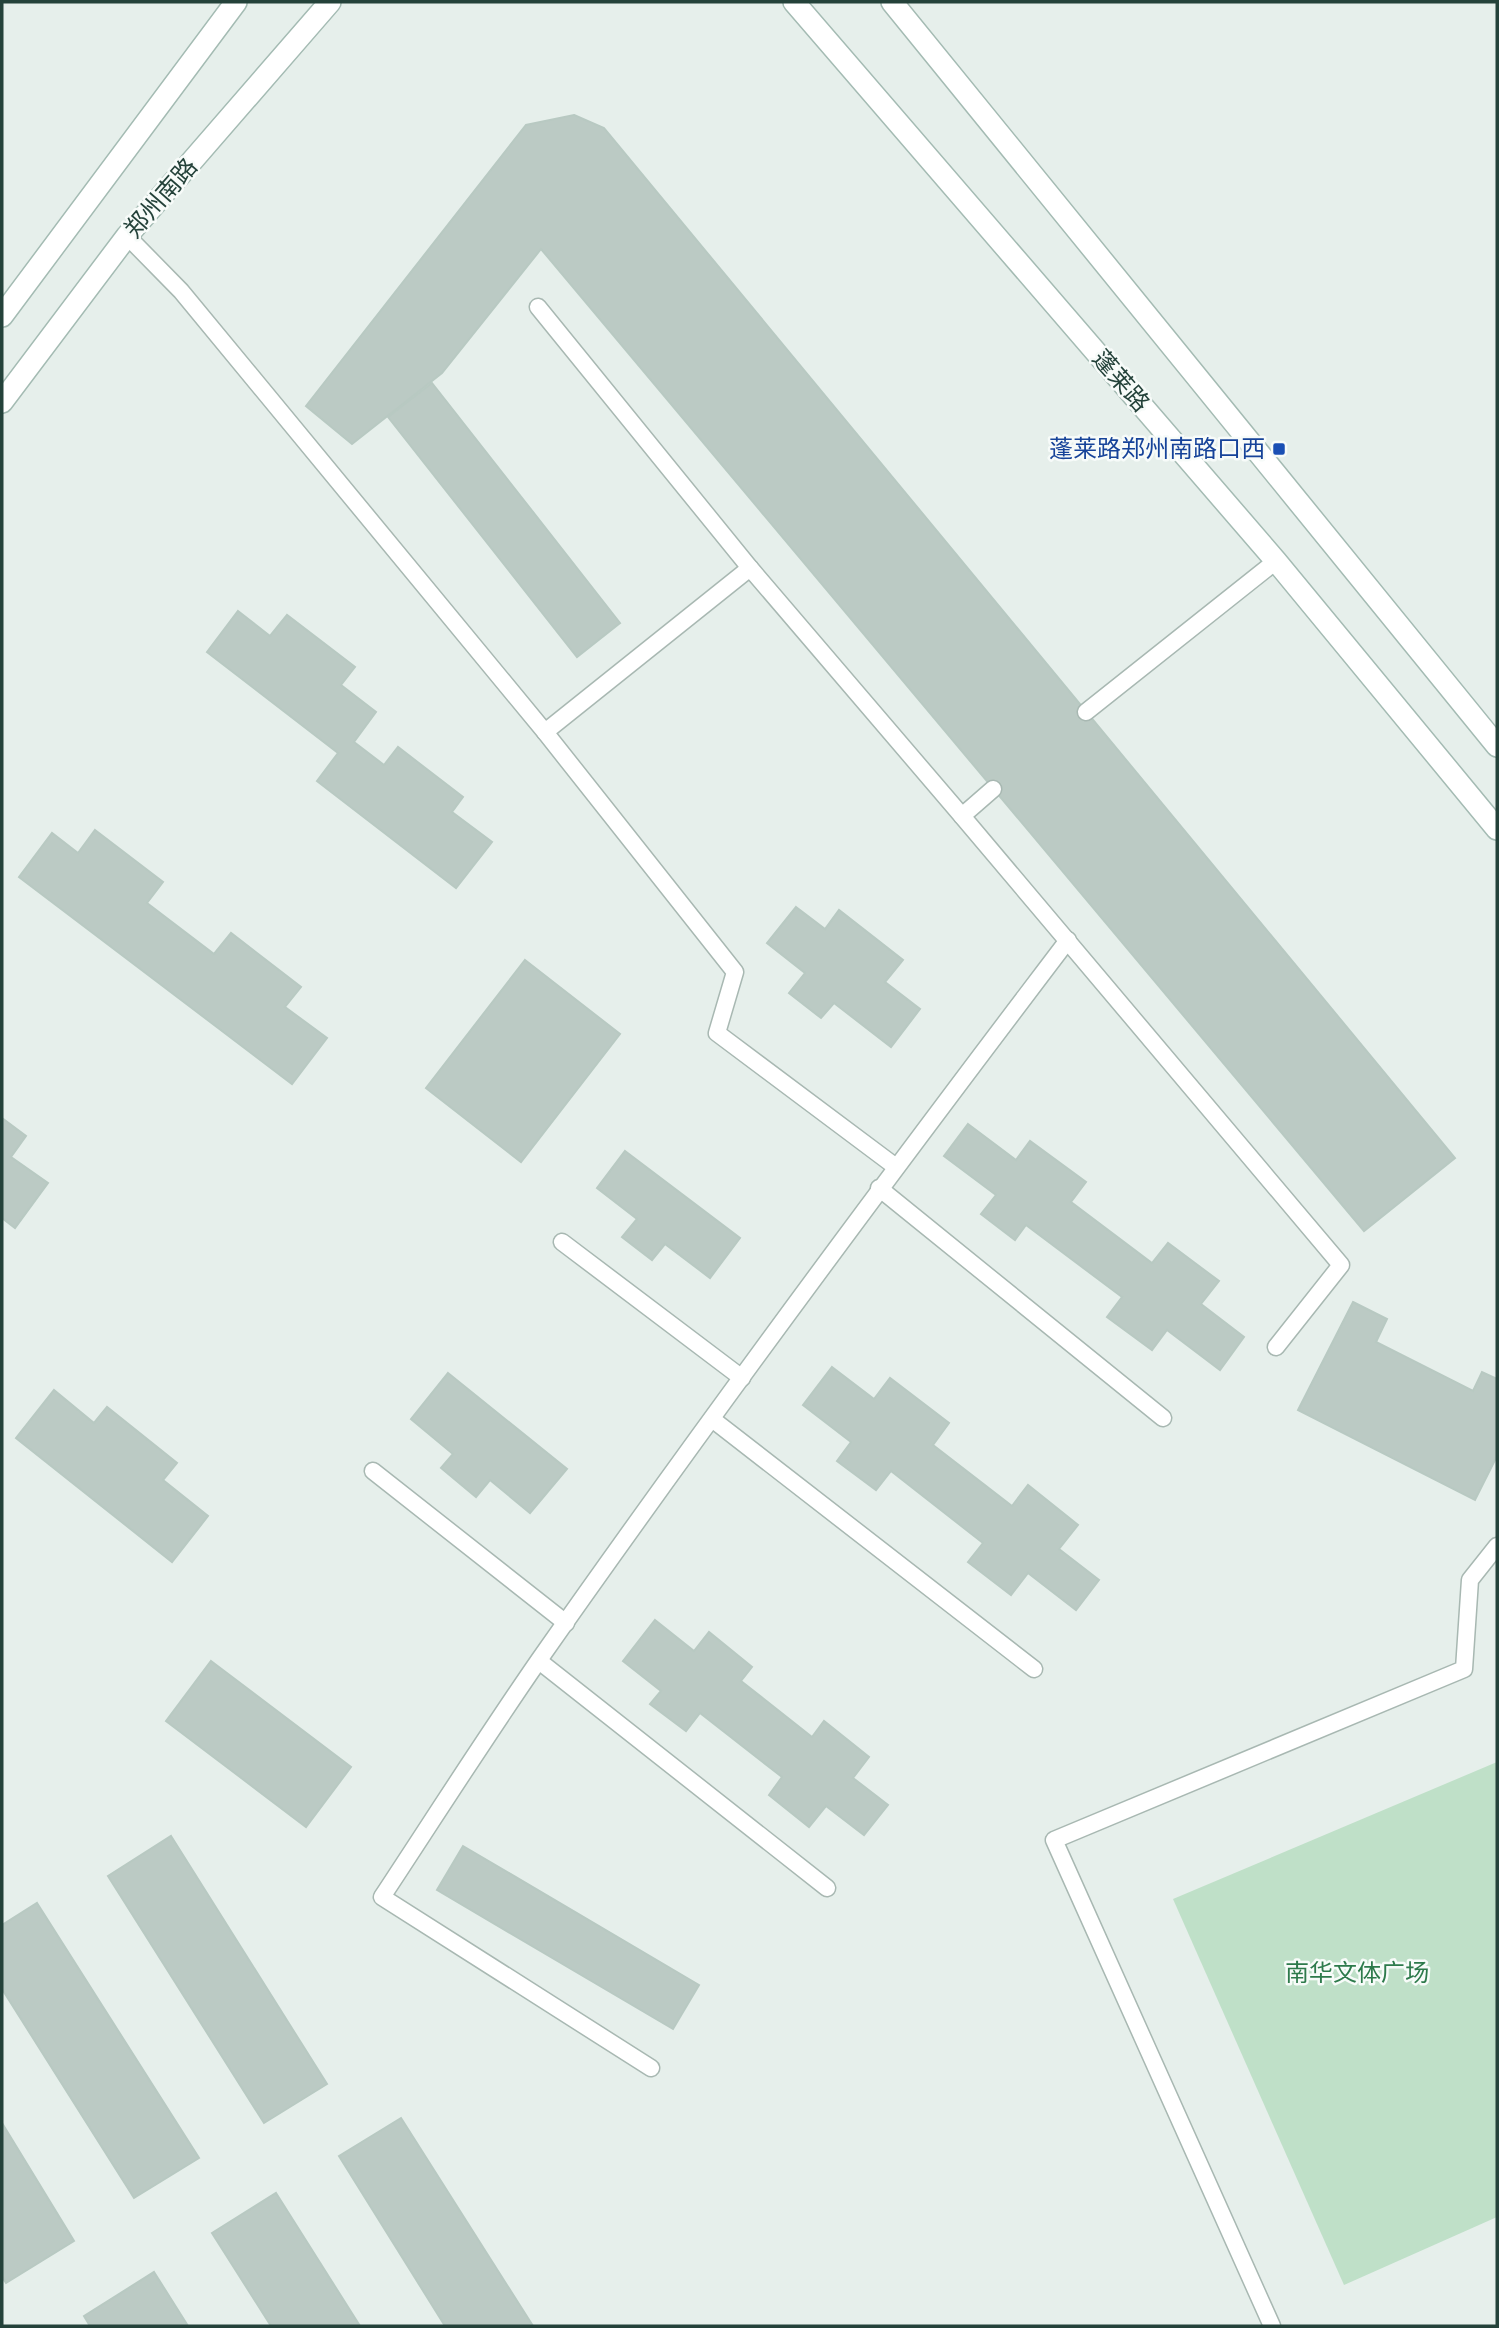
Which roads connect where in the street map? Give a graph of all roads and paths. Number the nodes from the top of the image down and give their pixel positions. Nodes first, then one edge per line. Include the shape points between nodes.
1 (236, 2) edge
2 (330, 2) edge
3 (794, 2) edge
4 (892, 2) edge
5 (127, 236) junction
6 (538, 307) dead end
7 (2, 316) edge
8 (2, 402) edge
9 (1276, 561) junction
10 (750, 568) junction
11 (1086, 712) dead end
12 (545, 732) junction
13 (1497, 746) edge
14 (993, 789) dead end
15 (962, 816) junction
16 (1497, 829) edge
17 (1068, 940) junction
18 (896, 1167) junction
19 (879, 1188) junction
20 (562, 1242) dead end
21 (1276, 1347) dead end
22 (742, 1378) junction
23 (1163, 1418) dead end
24 (712, 1419) junction
25 (373, 1472) dead end
26 (1497, 1546) edge
27 (566, 1623) junction
28 (539, 1661) junction
29 (1034, 1670) dead end
30 (827, 1888) dead end
31 (651, 2068) dead end
32 (1272, 2326) edge

1 - 7 main road
2 - 5 main road, 郑州南路
3 - 9 main road, 蓬莱路
4 - 13 main road
5 - 8 main road, 郑州南路
5 - 12 lane via 181,292
6 - 10 lane
9 - 11 lane
9 - 16 main road, 蓬莱路
10 - 12 lane
10 - 15 lane
12 - 18 lane via 735,972 717,1033
14 - 15 lane
15 - 17 lane
17 - 18 lane
17 - 21 lane via 1340,1265
18 - 19 lane
19 - 22 lane
19 - 23 lane
20 - 22 lane
22 - 24 lane
24 - 27 lane
24 - 29 lane
25 - 27 lane
26 - 32 lane via 1470,1580 1464,1669 1054,1840
27 - 28 lane
28 - 30 lane
28 - 31 lane via 382,1897

